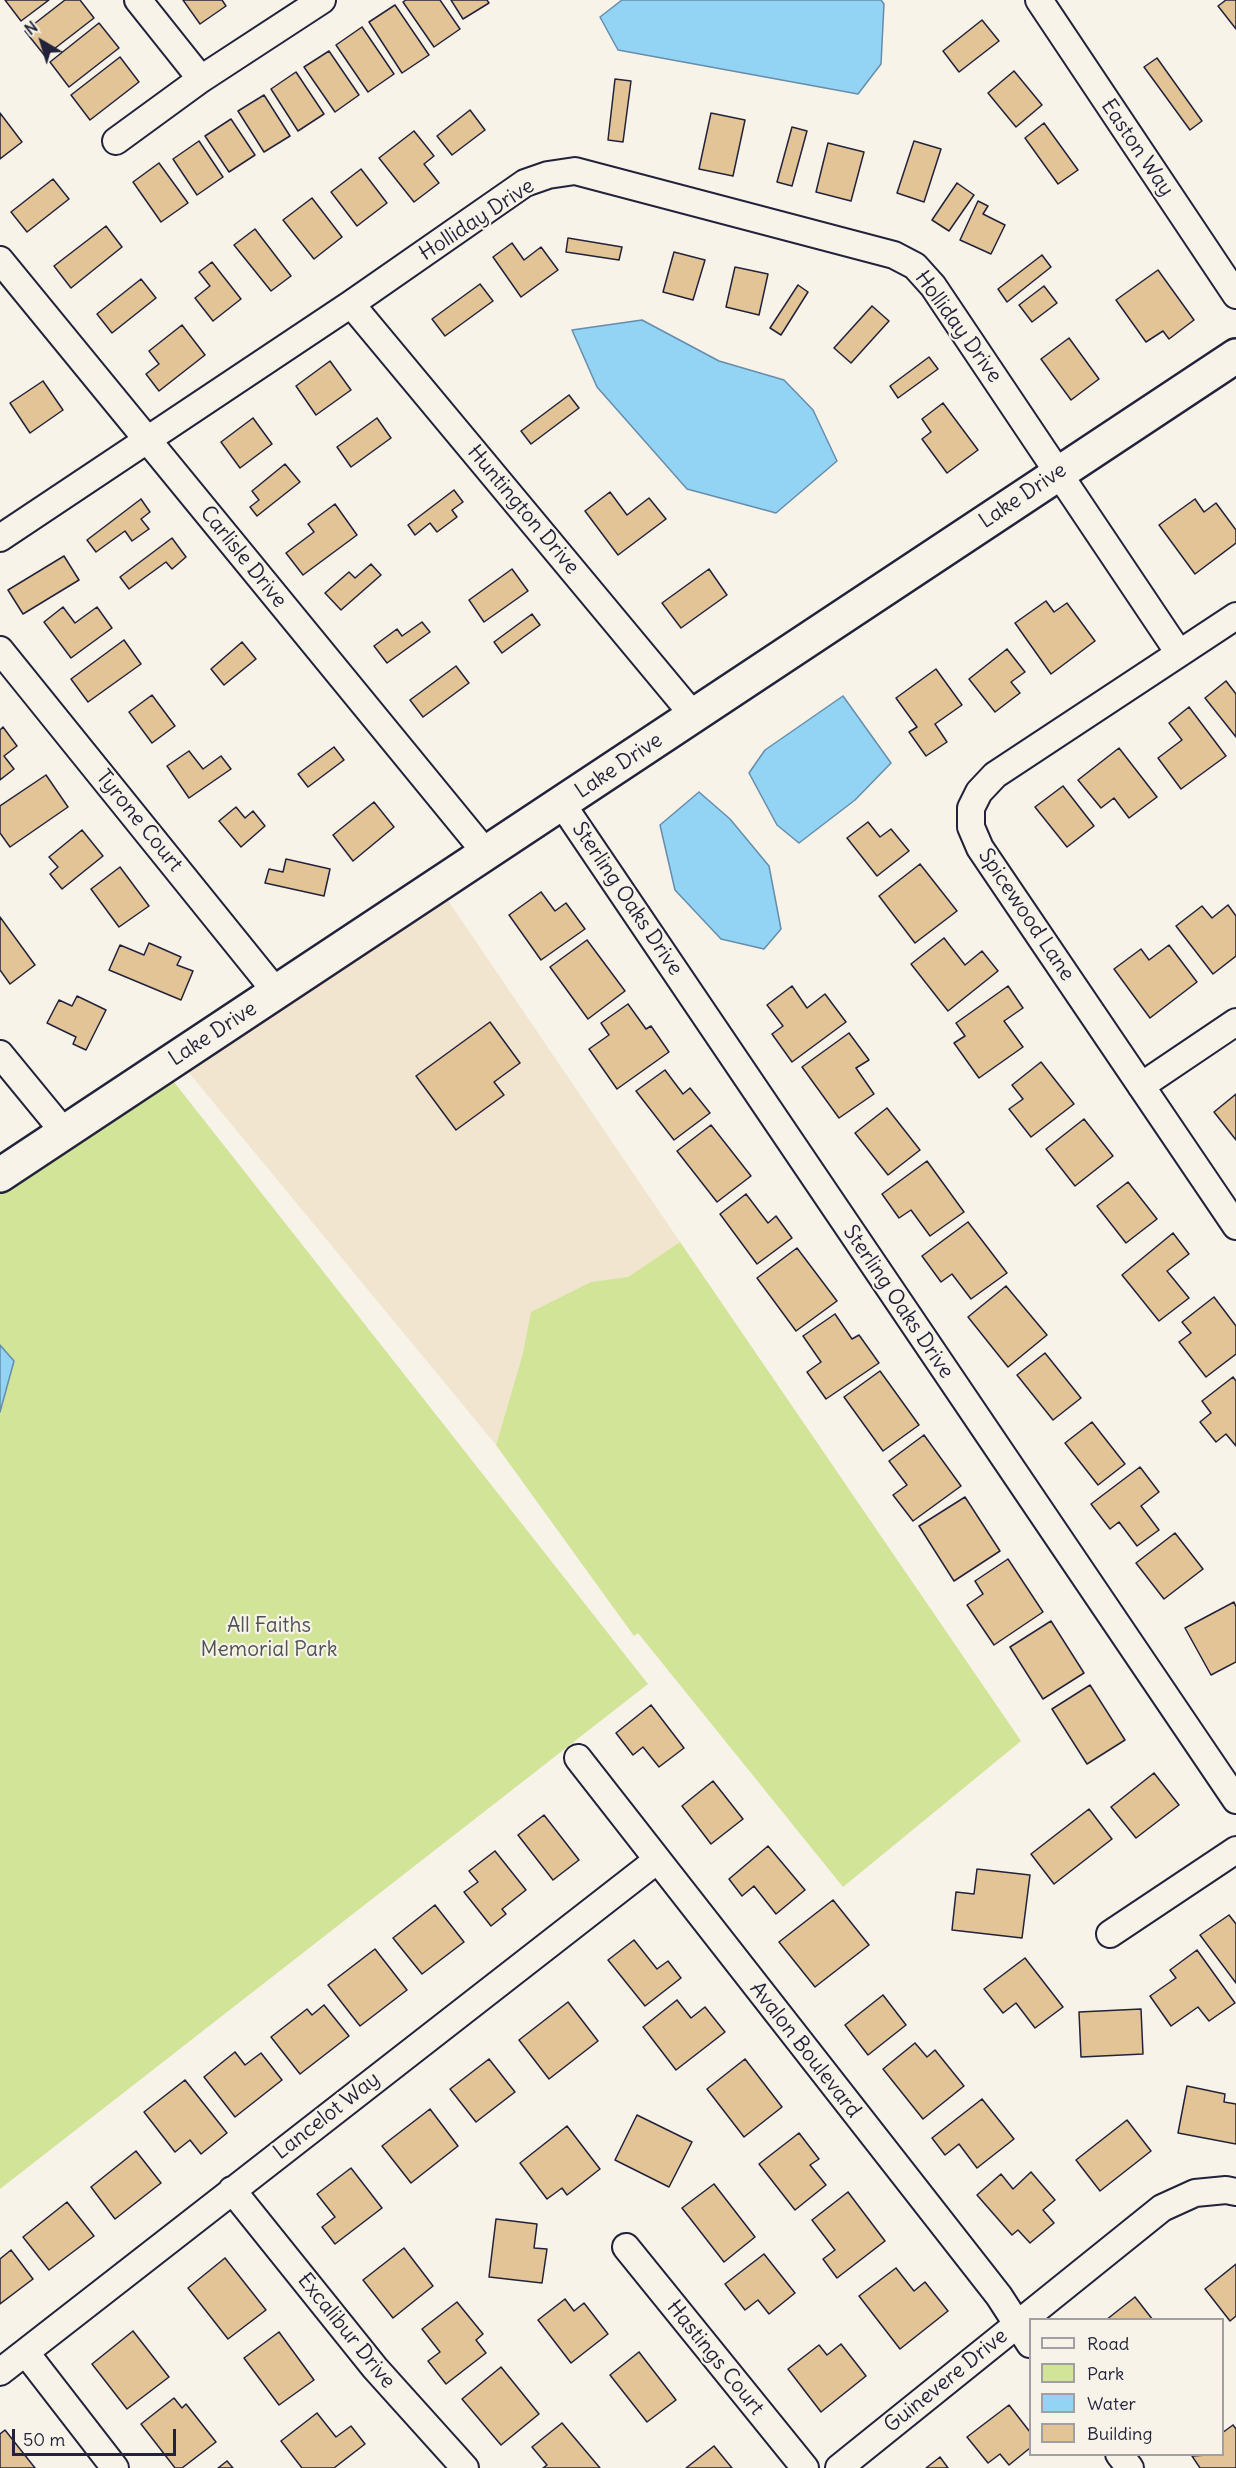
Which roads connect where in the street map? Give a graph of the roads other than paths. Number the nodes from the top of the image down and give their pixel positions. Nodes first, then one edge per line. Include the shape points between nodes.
1 (138, 0) edge
2 (322, 0) edge
3 (1039, 0) edge
4 (201, 79) junction
5 (116, 141) dead end
6 (0, 260) edge
7 (1236, 295) edge
8 (351, 304) junction
9 (1236, 356) edge
10 (146, 439) junction
11 (1059, 472) junction
12 (0, 538) edge
13 (1236, 616) edge
14 (0, 650) edge
15 (1179, 653) junction
16 (694, 716) junction
17 (562, 804) junction
18 (486, 853) junction
19 (277, 993) junction
20 (1236, 1022) edge
21 (0, 1054) edge
22 (1141, 1086) junction
23 (64, 1132) junction
24 (0, 1175) edge
25 (1236, 1226) edge
26 (578, 1758) dead end
27 (1236, 1800) edge
28 (1236, 1850) edge
29 (656, 1861) junction
30 (1110, 1934) dead end
31 (232, 2190) junction
32 (1236, 2192) edge
33 (626, 2247) dead end
34 (1041, 2318) edge
35 (1024, 2333) edge
36 (26, 2352) junction
37 (0, 2372) edge
38 (1121, 2456) edge
39 (115, 2468) edge
40 (465, 2468) edge
41 (804, 2468) edge
42 (839, 2468) edge
43 (1130, 2468) edge

1 - 4 street
2 - 4 street
3 - 7 street, Easton Way
4 - 5 street
6 - 10 street, Carlisle Drive
8 - 10 street, Holliday Drive
8 - 11 street, Holliday Drive via 525,183 574,171 894,255 915,266 933,286
8 - 16 street, Huntington Drive
9 - 11 street, Lake Drive
10 - 12 street, Holliday Drive
10 - 18 street, Carlisle Drive
11 - 15 street
11 - 16 street, Lake Drive
13 - 15 street, Spicewood Lane
14 - 19 street, Tyrone Court
15 - 22 street, Spicewood Lane via 995,775 971,808 971,827 980,848
16 - 17 street, Lake Drive
17 - 18 street, Lake Drive
17 - 27 street, Sterling Oaks Drive
18 - 19 street, Lake Drive
19 - 23 street, Lake Drive
20 - 22 street
21 - 23 street
22 - 25 street, Spicewood Lane
23 - 24 street, Lake Drive
26 - 29 street, Avalon Boulevard
28 - 30 street
29 - 31 street, Lancelot Way
29 - 35 street, Avalon Boulevard via 999,2296
31 - 36 street, Lancelot Way
31 - 40 street, Excalibur Drive via 375,2368
32 - 34 street, Guinevere Drive via 1195,2193 1162,2208
33 - 41 street, Hastings Court
35 - 42 street, Guinevere Drive
36 - 37 street, Lancelot Way
36 - 39 street
38 - 43 street

